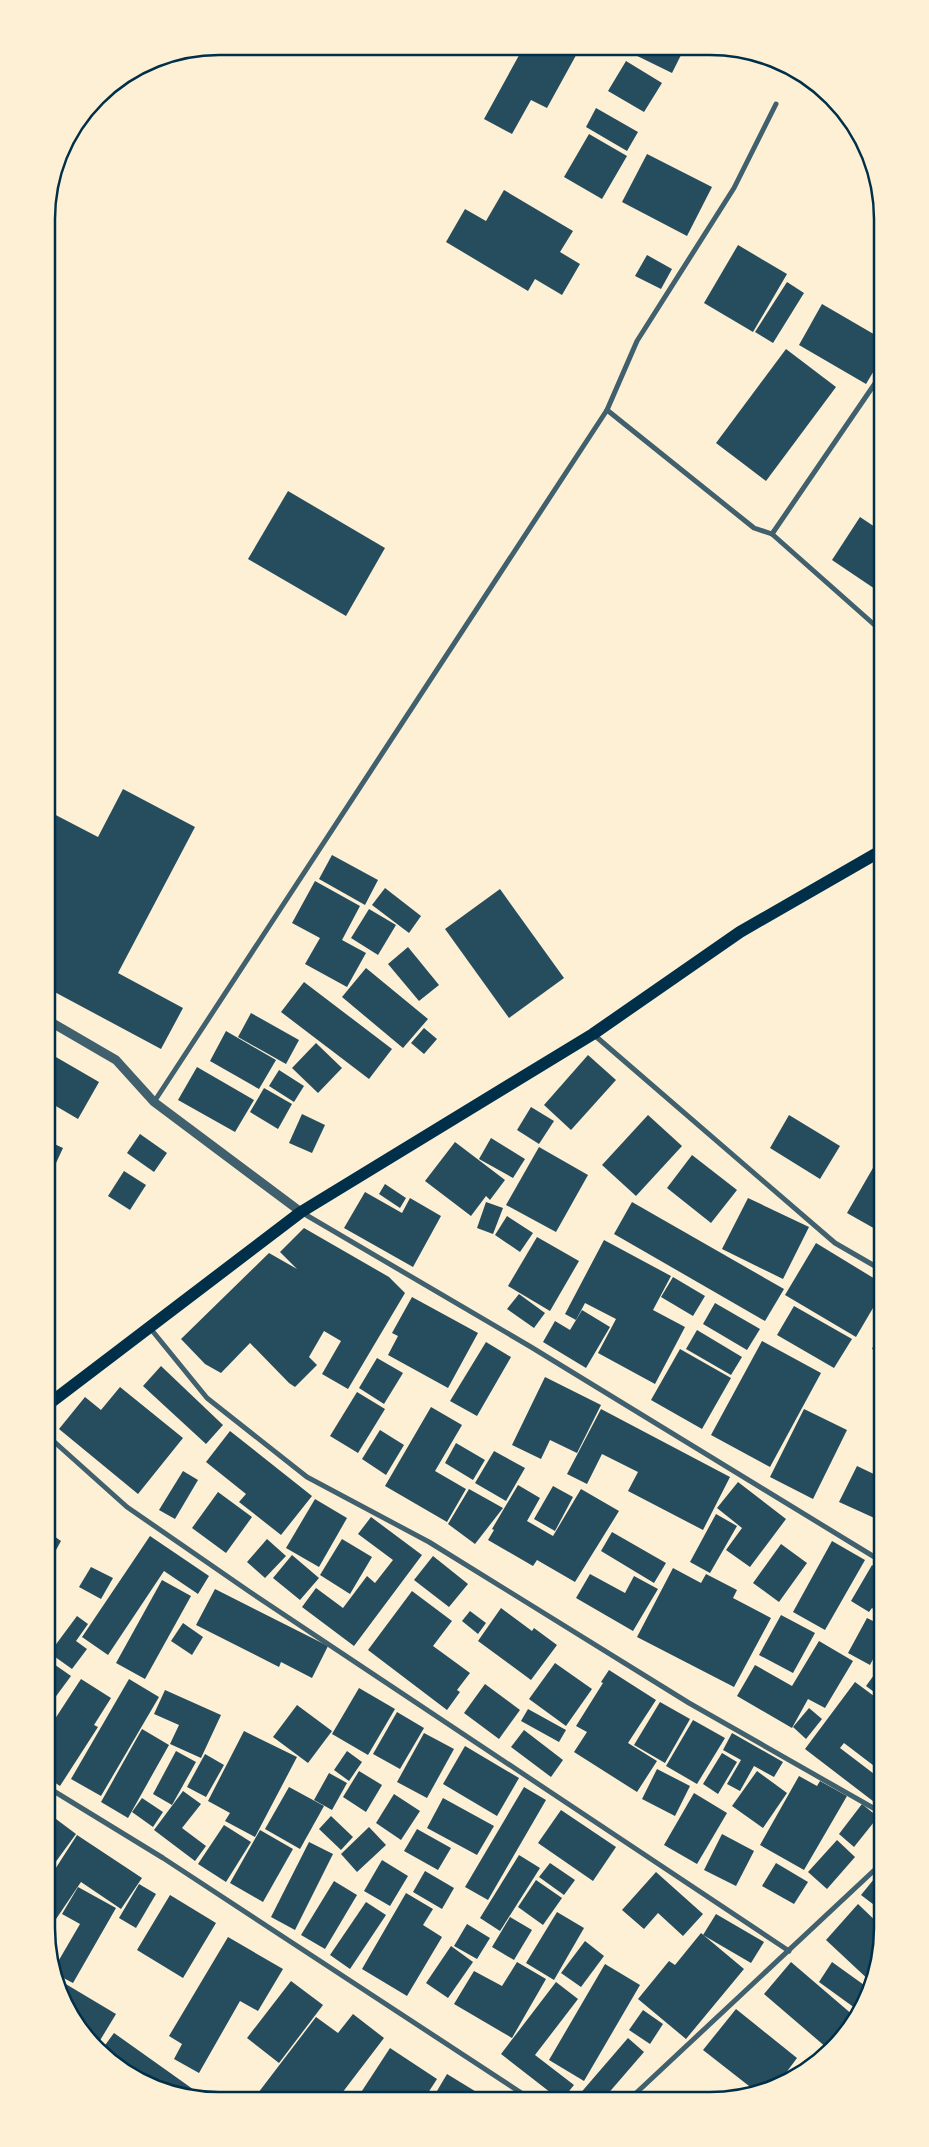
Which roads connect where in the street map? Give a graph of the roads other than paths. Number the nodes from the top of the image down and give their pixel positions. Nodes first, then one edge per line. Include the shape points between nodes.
1 (776, 104) dead end
2 (874, 385) edge
3 (607, 410) junction
4 (772, 534) junction
5 (874, 624) edge
6 (874, 855) edge
7 (55, 1024) edge
8 (593, 1034) junction
9 (154, 1102) junction
10 (301, 1212) junction
11 (874, 1266) edge
12 (149, 1327) junction
13 (55, 1399) edge
14 (55, 1442) edge
15 (874, 1557) edge
16 (55, 1792) edge
17 (874, 1808) edge
18 (874, 1871) edge
19 (789, 1951) junction
20 (520, 2092) edge
21 (638, 2092) edge

1 - 3 street via 734,188 637,341
2 - 4 street
3 - 4 street via 754,528
3 - 9 street
4 - 5 street
6 - 8 main road via 740,932
7 - 9 street via 116,1060
8 - 10 main road
8 - 11 street via 835,1243
9 - 10 street
10 - 12 main road
10 - 15 street via 531,1347
12 - 13 main road
12 - 17 street via 207,1398 307,1478 429,1542 689,1703
14 - 19 street via 127,1507
16 - 20 street via 163,1858
18 - 19 street
19 - 21 street

